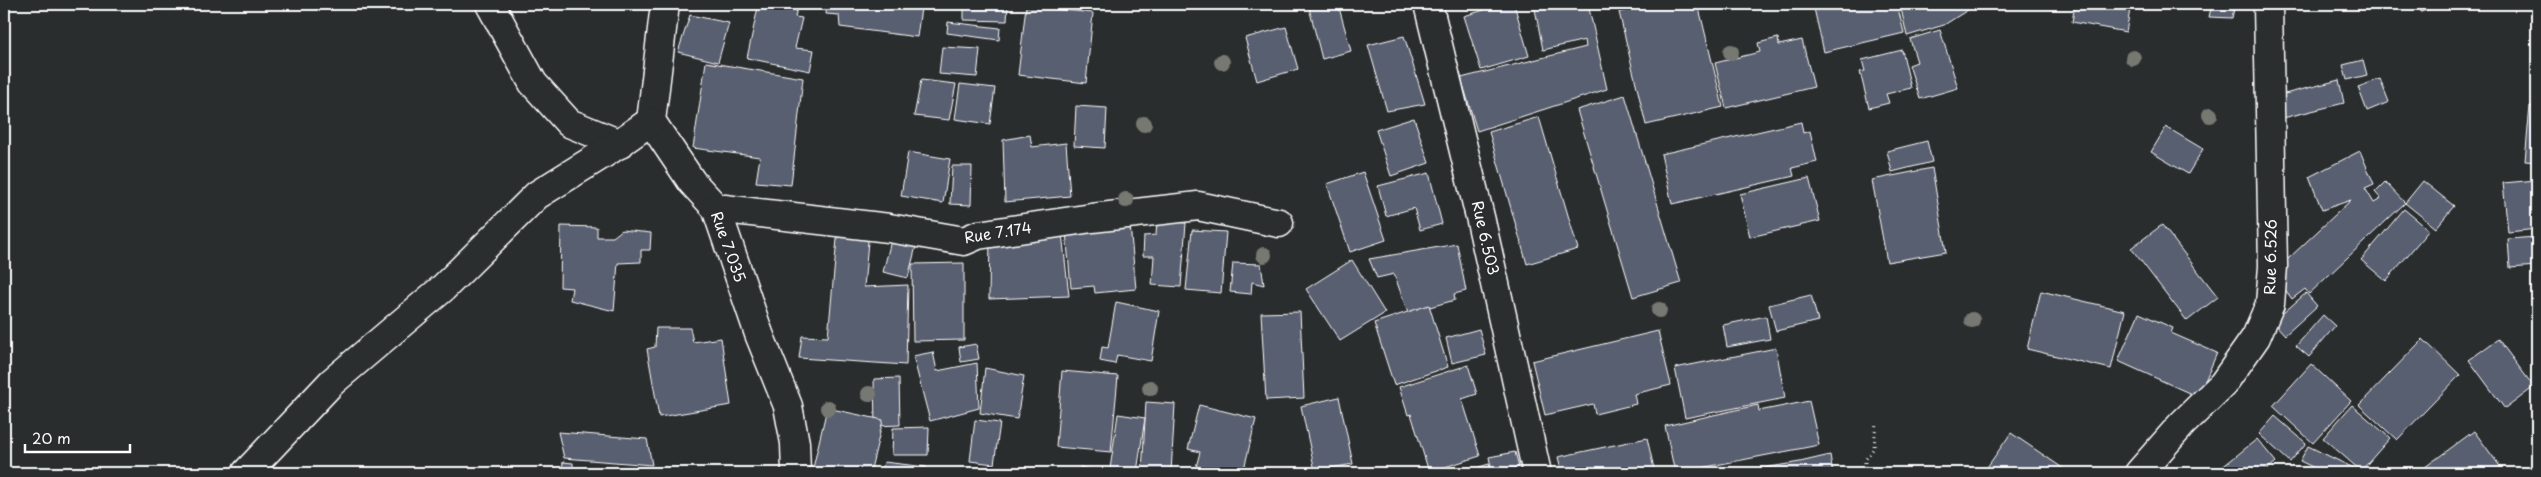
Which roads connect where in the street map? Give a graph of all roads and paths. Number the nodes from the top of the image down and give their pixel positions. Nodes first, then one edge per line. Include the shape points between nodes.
1 (490, 4) edge
2 (665, 4) edge
3 (1428, 4) edge
4 (2268, 4) edge
5 (651, 122) junction
6 (569, 123) junction
7 (620, 144) junction
8 (585, 166) junction
9 (716, 208) junction
10 (1279, 223) dead end
11 (1876, 422) dead end
12 (246, 473) edge
13 (796, 473) edge
14 (1537, 473) edge
15 (1865, 473) edge
16 (2139, 473) edge

1 - 6 street via 532,83
2 - 5 street
3 - 14 street, Rue 6.503 via 1481,221
4 - 16 street, Rue 6.526 via 2273,266 2270,304 2256,336 2223,384
5 - 7 street
5 - 9 street, Rue 7.035 via 692,182
6 - 7 street
6 - 8 street
7 - 8 street
8 - 12 street via 538,195 443,288 332,382
9 - 10 street, Rue 7.174 via 889,228 964,241 978,235 1082,219 1198,206
9 - 13 street, Rue 7.035 via 759,334 788,406 796,443
11 - 15 path via 1874,448 1865,460

